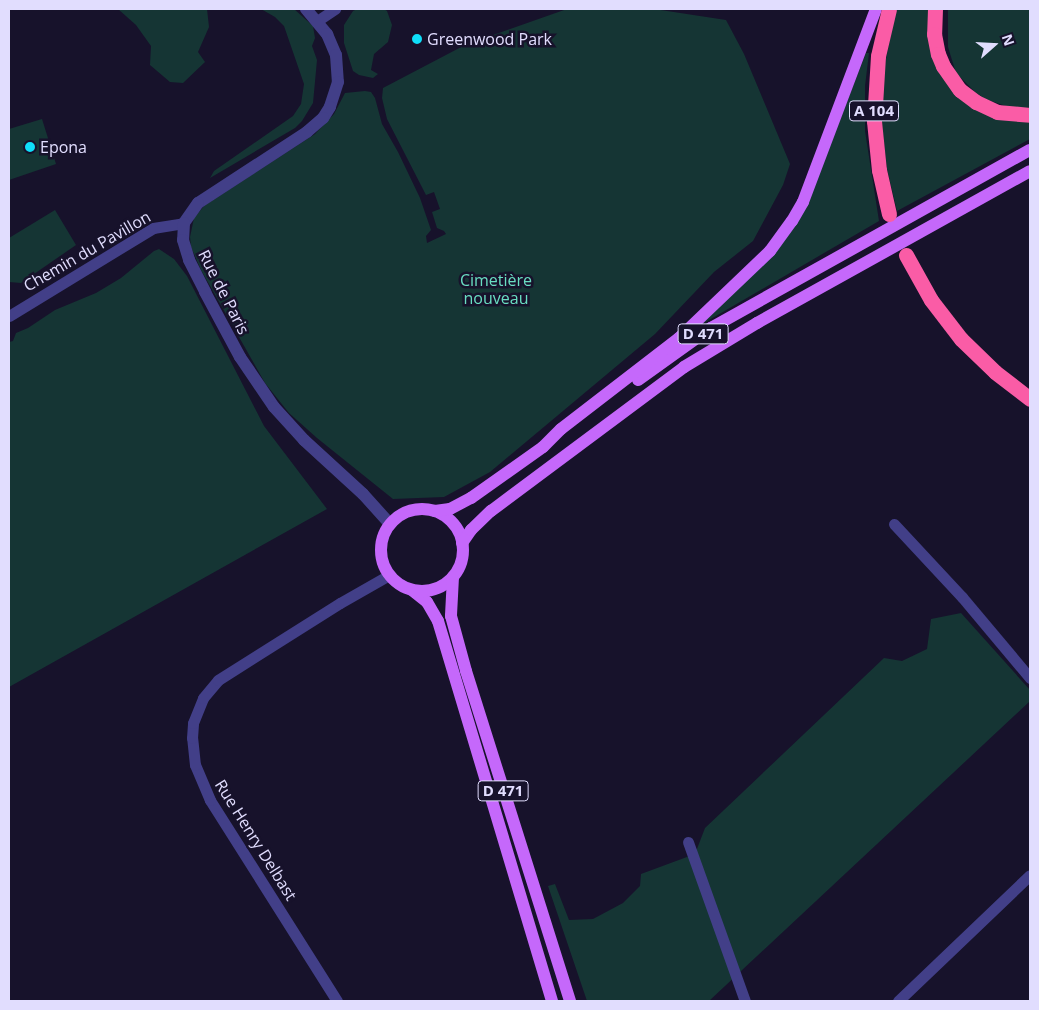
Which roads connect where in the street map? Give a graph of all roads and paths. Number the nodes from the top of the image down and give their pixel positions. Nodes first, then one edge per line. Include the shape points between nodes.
1 (306, 9) edge
2 (335, 9) edge
3 (876, 9) edge
4 (889, 9) edge
5 (935, 9) edge
6 (317, 20) junction
7 (1030, 115) edge
8 (1030, 150) edge
9 (1030, 171) edge
10 (889, 214) dead end
11 (184, 223) junction
12 (906, 255) dead end
13 (9, 316) edge
14 (1030, 399) edge
15 (543, 447) junction
16 (435, 511) junction
17 (390, 524) junction
18 (894, 524) dead end
19 (462, 543) junction
20 (389, 575) junction
21 (453, 577) junction
22 (412, 590) junction
23 (1030, 678) edge
24 (688, 842) dead end
25 (1030, 874) edge
26 (337, 1001) edge
27 (552, 1001) edge
28 (570, 1001) edge
29 (745, 1001) edge
30 (898, 1001) edge

1 - 6 street
2 - 6 street
3 - 15 main road via 816,173 782,236 756,266 679,338 561,429
4 - 10 highway, A 104 via 878,56 874,106 879,170
5 - 7 highway via 934,34 938,54 960,90 997,112
6 - 11 street via 332,43 338,66 338,82 330,107 307,132 198,202
8 - 15 main road, D 471 via 711,328
9 - 19 main road, D 471 via 733,337 666,379 491,511
11 - 13 street, Chemin du Pavillon via 153,228
11 - 17 street, Rue de Paris via 183,240 190,260 257,383 304,440 363,494
12 - 14 highway via 932,300 961,339 995,372
15 - 16 main road, D 471 via 471,498 450,509
16 - 17 main road via 414,509 401,514
16 - 19 main road via 453,523
17 - 20 main road via 380,550
18 - 23 street via 962,597
19 - 21 main road via 462,561
20 - 22 main road
20 - 26 street, Rue Henry Delbast via 218,680 203,698 193,723 195,764 210,800
21 - 22 main road via 434,590
21 - 28 main road, D 471 via 451,616
22 - 27 main road, D 471 via 427,602 438,621
24 - 29 street
25 - 30 street

